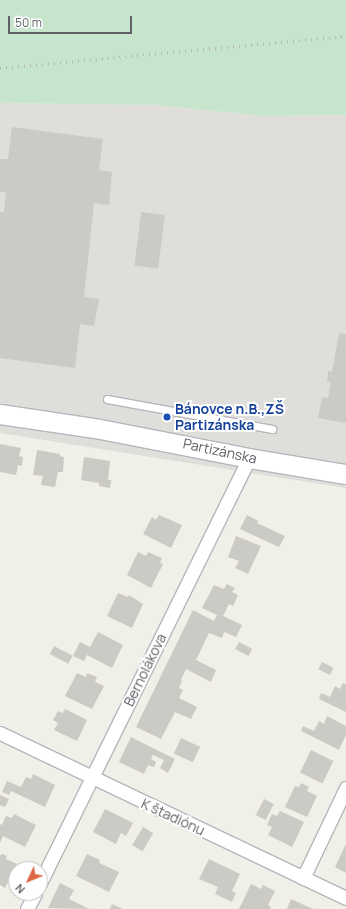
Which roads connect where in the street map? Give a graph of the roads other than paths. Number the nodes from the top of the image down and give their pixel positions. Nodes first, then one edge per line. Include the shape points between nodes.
1 (107, 399) dead end
2 (0, 414) edge
3 (272, 429) dead end
4 (249, 458) junction
5 (346, 474) edge
6 (0, 733) edge
7 (92, 778) junction
8 (346, 788) edge
9 (48, 867) edge
10 (303, 878) junction
11 (346, 898) edge

1 - 3 lane
2 - 4 street, Partizánska via 176,442
4 - 5 street, Partizánska
4 - 7 street, Bernolákova
6 - 7 street, K štadiónu
7 - 9 street, Bernolákova
7 - 10 street, K štadiónu
8 - 10 street
10 - 11 street, K štadiónu

